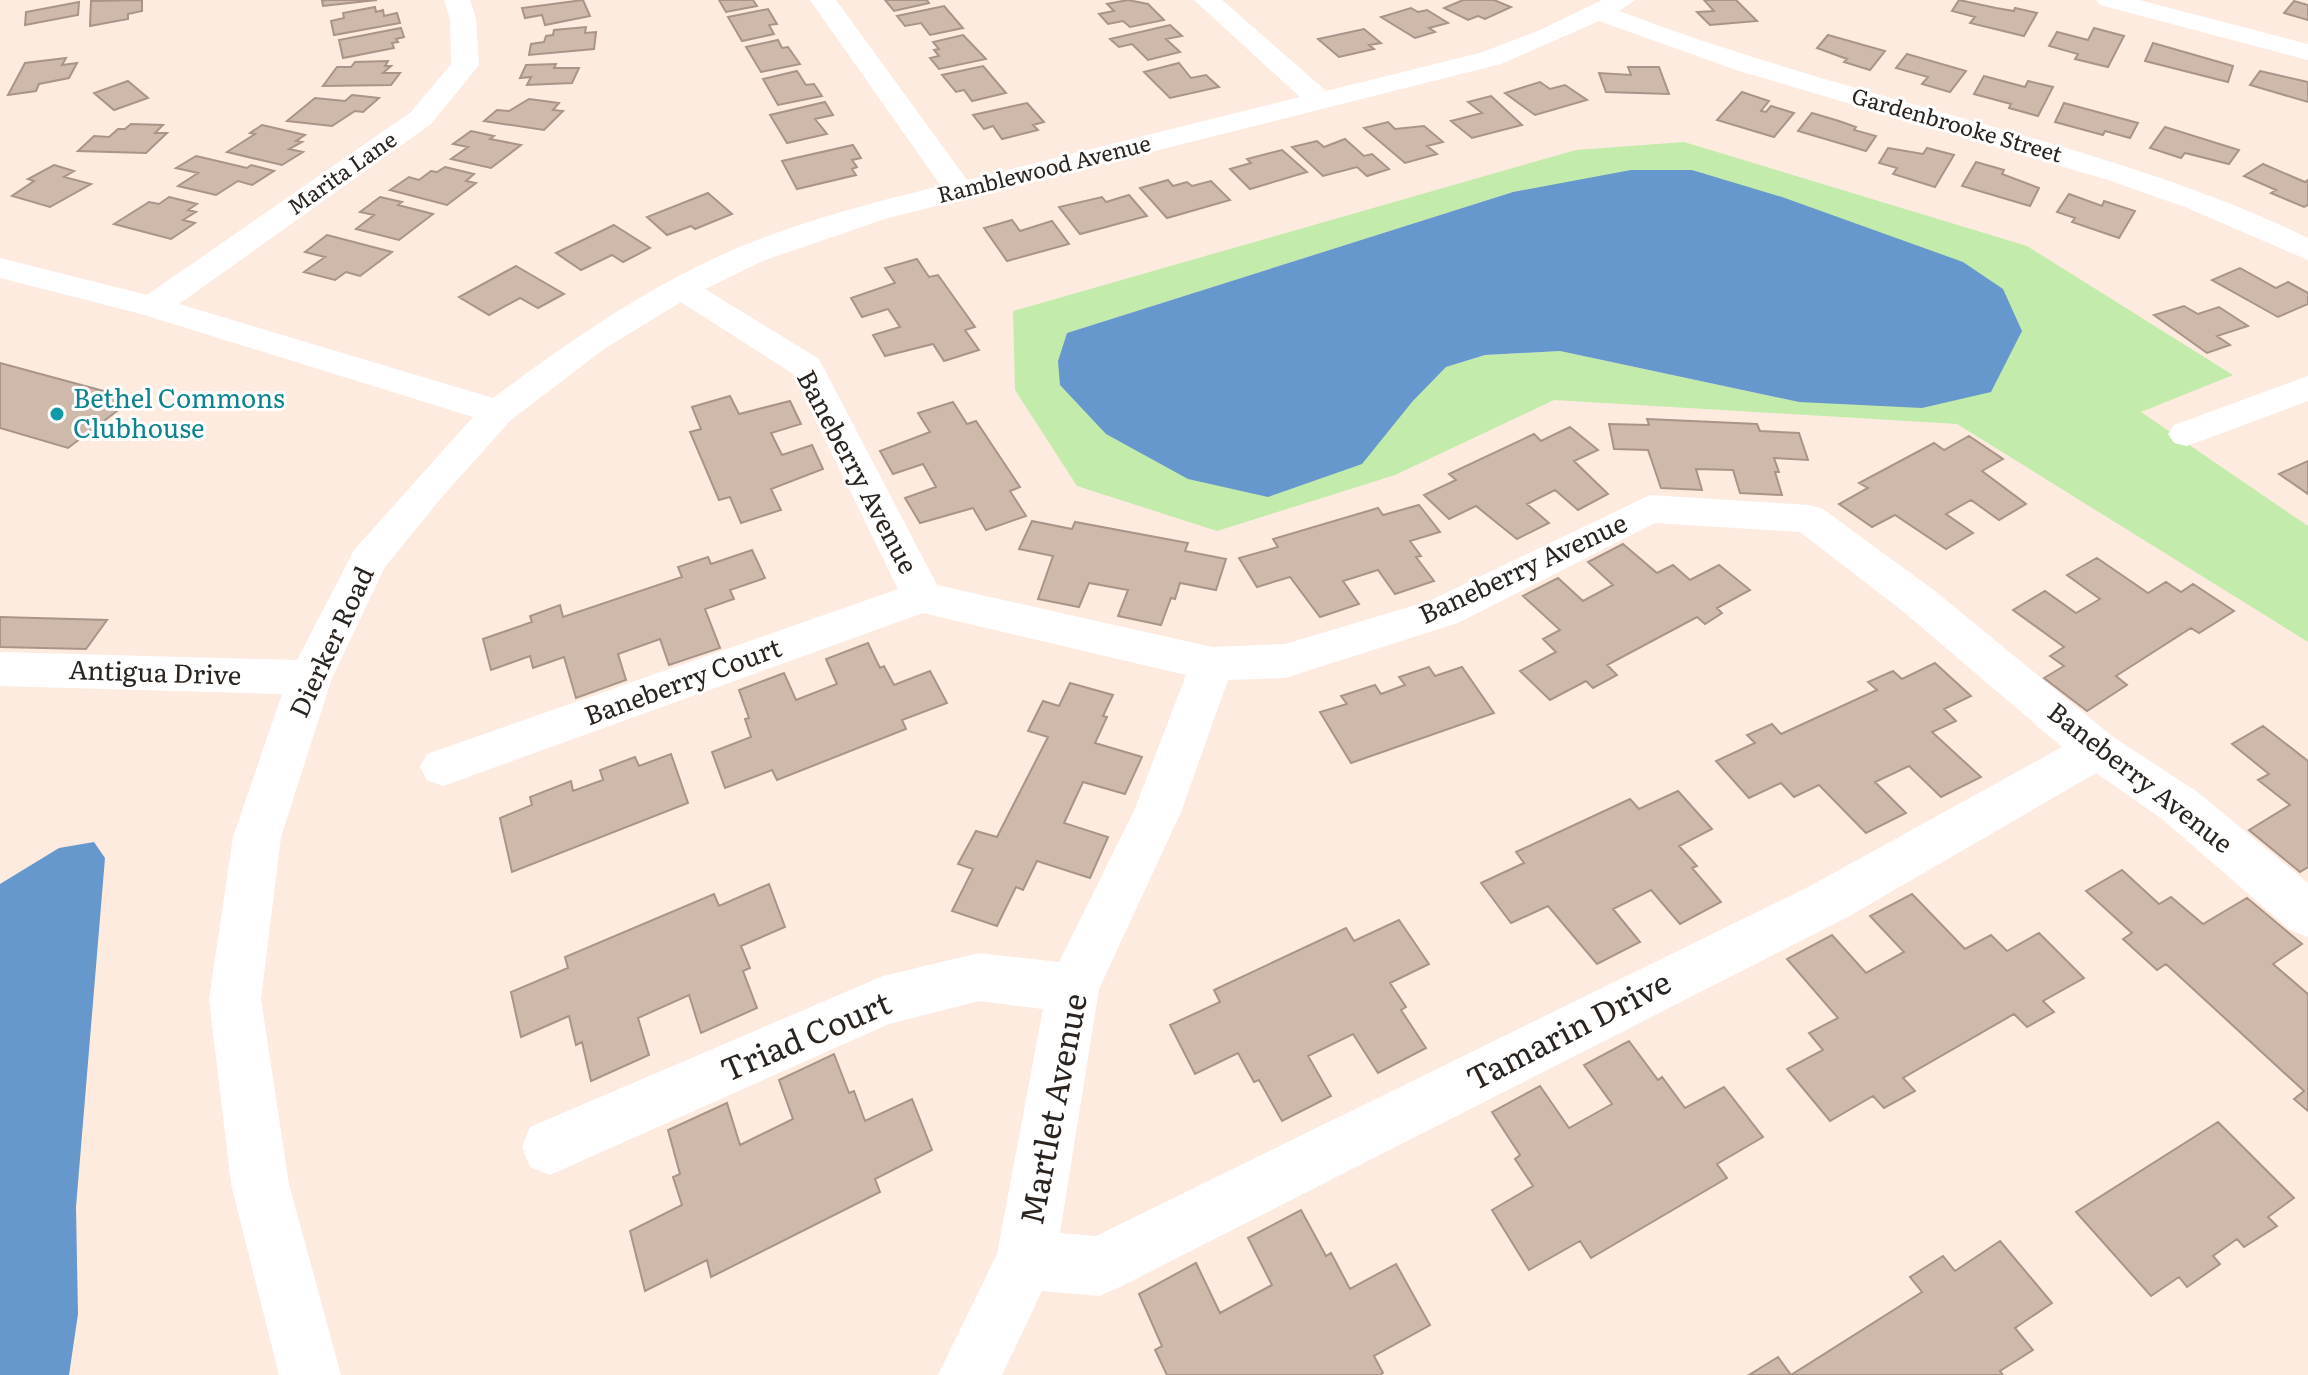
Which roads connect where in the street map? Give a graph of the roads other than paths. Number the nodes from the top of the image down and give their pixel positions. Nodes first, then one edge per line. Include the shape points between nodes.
1 (457, 0) edge
2 (823, 0) edge
3 (1207, 0) edge
4 (2109, 0) edge
5 (1611, 6) edge
6 (2308, 52) edge
7 (1322, 102) junction
8 (959, 190) junction
9 (2308, 250) edge
10 (0, 268) edge
11 (681, 288) junction
12 (153, 307) junction
13 (2308, 388) edge
14 (498, 412) junction
15 (2187, 434) dead end
16 (922, 597) junction
17 (1212, 664) junction
18 (0, 669) edge
19 (310, 678) junction
20 (2097, 750) junction
21 (443, 767) dead end
22 (2308, 914) edge
23 (1073, 988) junction
24 (550, 1147) dead end
25 (1026, 1260) junction
26 (310, 1375) edge
27 (969, 1375) edge

1 - 12 street, Marita Lane via 465,65 421,118
2 - 8 street
3 - 7 street
4 - 6 street
5 - 7 street, Ramblewood Avenue via 1492,58
5 - 9 street, Gardenbrooke Street via 1766,71 2159,184
7 - 8 street, Ramblewood Avenue
8 - 11 street, Ramblewood Avenue via 877,211 754,253
10 - 12 street
11 - 14 street, Ramblewood Avenue via 592,341
11 - 16 street, Baneberry Avenue via 807,367
12 - 14 street
13 - 15 street
14 - 19 street, Dierker Road via 368,560
16 - 17 street, Baneberry Avenue
16 - 21 street, Baneberry Court
17 - 20 street, Baneberry Avenue via 1285,661 1443,612 1650,509 1809,519 2028,688
17 - 23 street, Martlet Avenue via 1157,812
18 - 19 street, Antigua Drive
19 - 26 street, Dierker Road via 257,837 235,999 260,1184
20 - 22 street, Baneberry Avenue via 2179,805
20 - 25 street, Tamarin Drive via 1828,902 1099,1266
23 - 24 street, Triad Court via 979,977 883,1001
23 - 25 street, Martlet Avenue
25 - 27 street, Martlet Avenue

